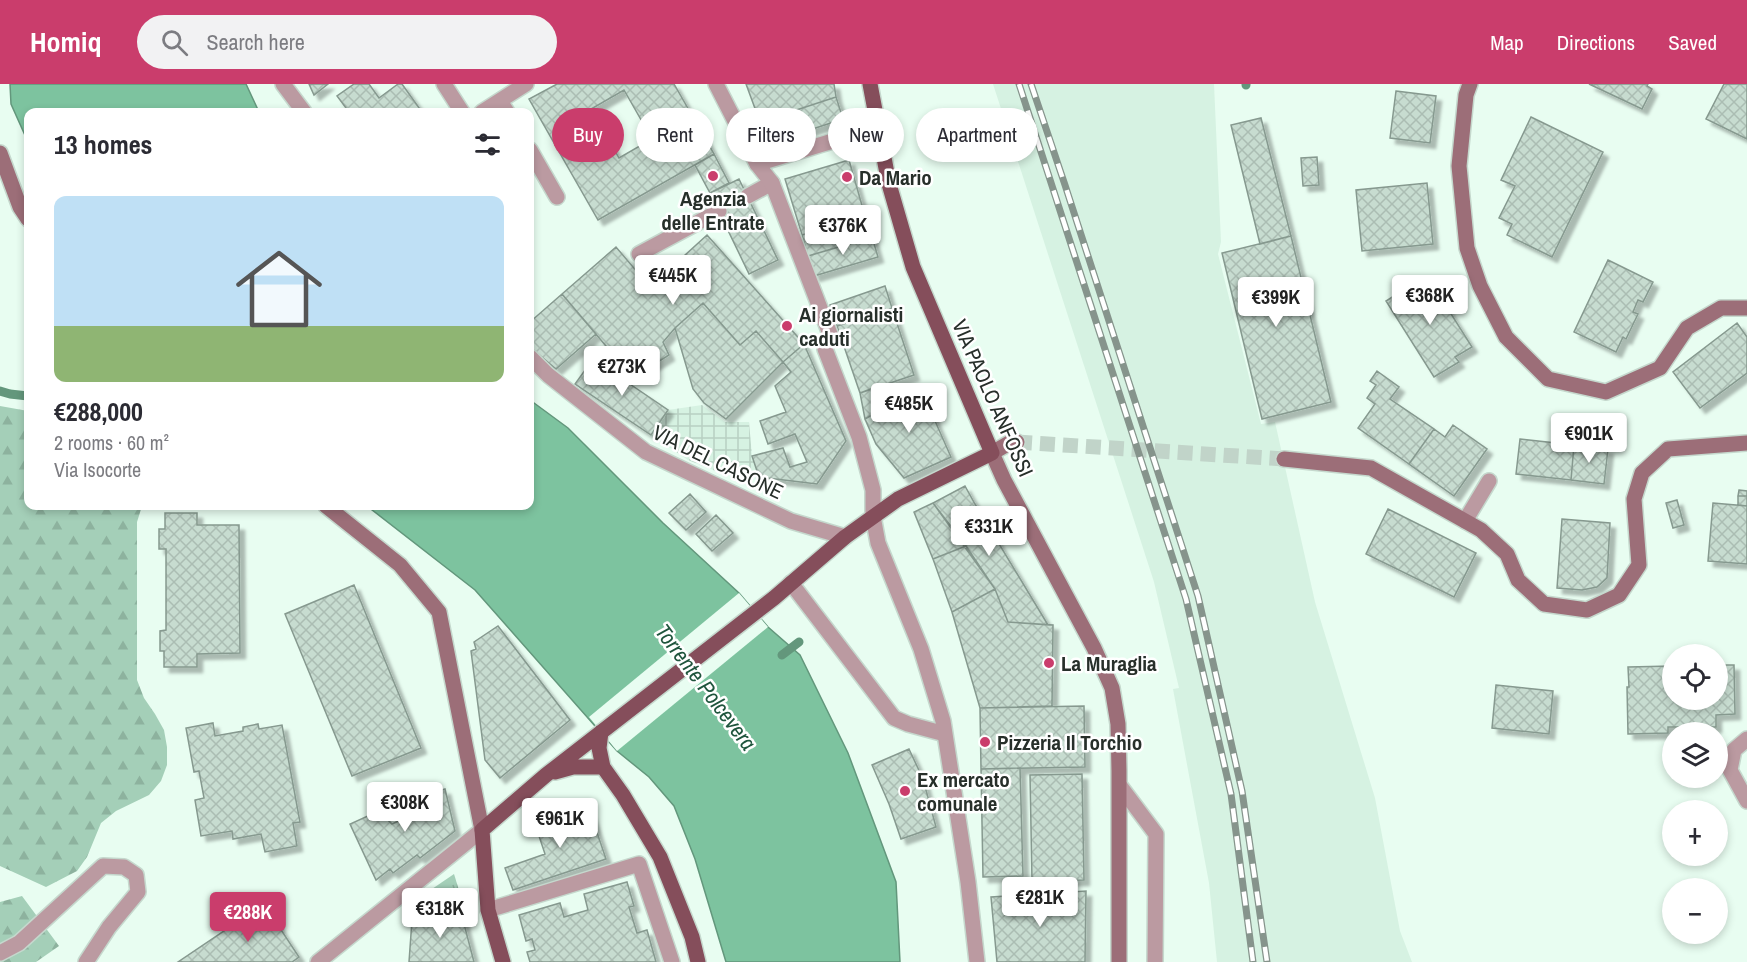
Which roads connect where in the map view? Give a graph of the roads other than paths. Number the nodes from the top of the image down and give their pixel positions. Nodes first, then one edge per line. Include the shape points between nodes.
1 (283, 84) edge
2 (444, 84) edge
3 (526, 84) edge
4 (716, 84) edge
5 (870, 84) edge
6 (1470, 84) edge
7 (504, 107) edge
8 (300, 108) edge
9 (459, 108) edge
10 (828, 142) edge
11 (0, 153) edge
12 (534, 157) edge
13 (756, 164) junction
14 (772, 183) junction
15 (748, 196) dead end
16 (557, 197) dead end
17 (718, 212) dead end
18 (24, 213) edge
19 (639, 254) dead end
20 (1747, 308) edge
21 (534, 361) edge
22 (1017, 442) tunnel mouth
23 (1747, 443) edge
24 (992, 453) junction
25 (1284, 459) tunnel mouth
26 (1489, 481) dead end
27 (331, 510) edge
28 (873, 516) junction
29 (1466, 521) junction
30 (845, 537) junction
31 (791, 583) junction
32 (944, 727) junction
33 (602, 732) junction
34 (1747, 740) edge
35 (603, 767) junction
36 (546, 775) junction
37 (1120, 786) junction
38 (1747, 801) edge
39 (482, 830) junction
40 (488, 910) junction
41 (0, 953) edge
42 (86, 962) edge
43 (318, 962) edge
44 (503, 962) edge
45 (672, 962) edge
46 (698, 962) edge
47 (977, 962) edge
48 (1119, 962) edge
49 (1155, 962) edge

1 - 8 street
2 - 9 street
3 - 7 street
4 - 13 street
5 - 24 main road, VIA PAOLO ANFOSSI via 889,184 913,267
6 - 20 street via 1459,166 1467,248 1480,286 1506,338 1548,379 1606,392 1660,368 1687,328 1695,323 1721,308
10 - 13 street
11 - 18 street
12 - 16 street
13 - 14 street
14 - 15 street
14 - 28 street via 830,334 825,348 859,437 873,490
17 - 19 street
21 - 30 street, VIA DEL CASONE via 645,452 791,521
22 - 24 street
23 - 29 street via 1668,448 1642,472 1634,499 1640,565 1619,595 1587,610 1544,604 1518,580 1507,554
24 - 28 main road via 898,499
24 - 37 street, VIA PAOLO ANFOSSI via 1112,688 1118,724
25 - 29 street via 1371,468
26 - 29 street
27 - 39 street via 400,565 439,612
28 - 30 main road
28 - 32 street via 878,543 921,649
30 - 31 main road
31 - 32 street via 894,718 908,724
31 - 33 main road
32 - 47 street
33 - 35 main road via 599,748
33 - 36 main road
34 - 38 street via 1734,750 1730,770
35 - 36 main road via 573,767
35 - 46 main road via 660,857
36 - 39 main road
37 - 48 street, VIA PAOLO ANFOSSI
37 - 49 street via 1156,834
39 - 40 main road
39 - 43 street
40 - 44 main road
40 - 45 street via 639,864
41 - 42 street via 19,943 103,866 124,867 136,875 138,892

